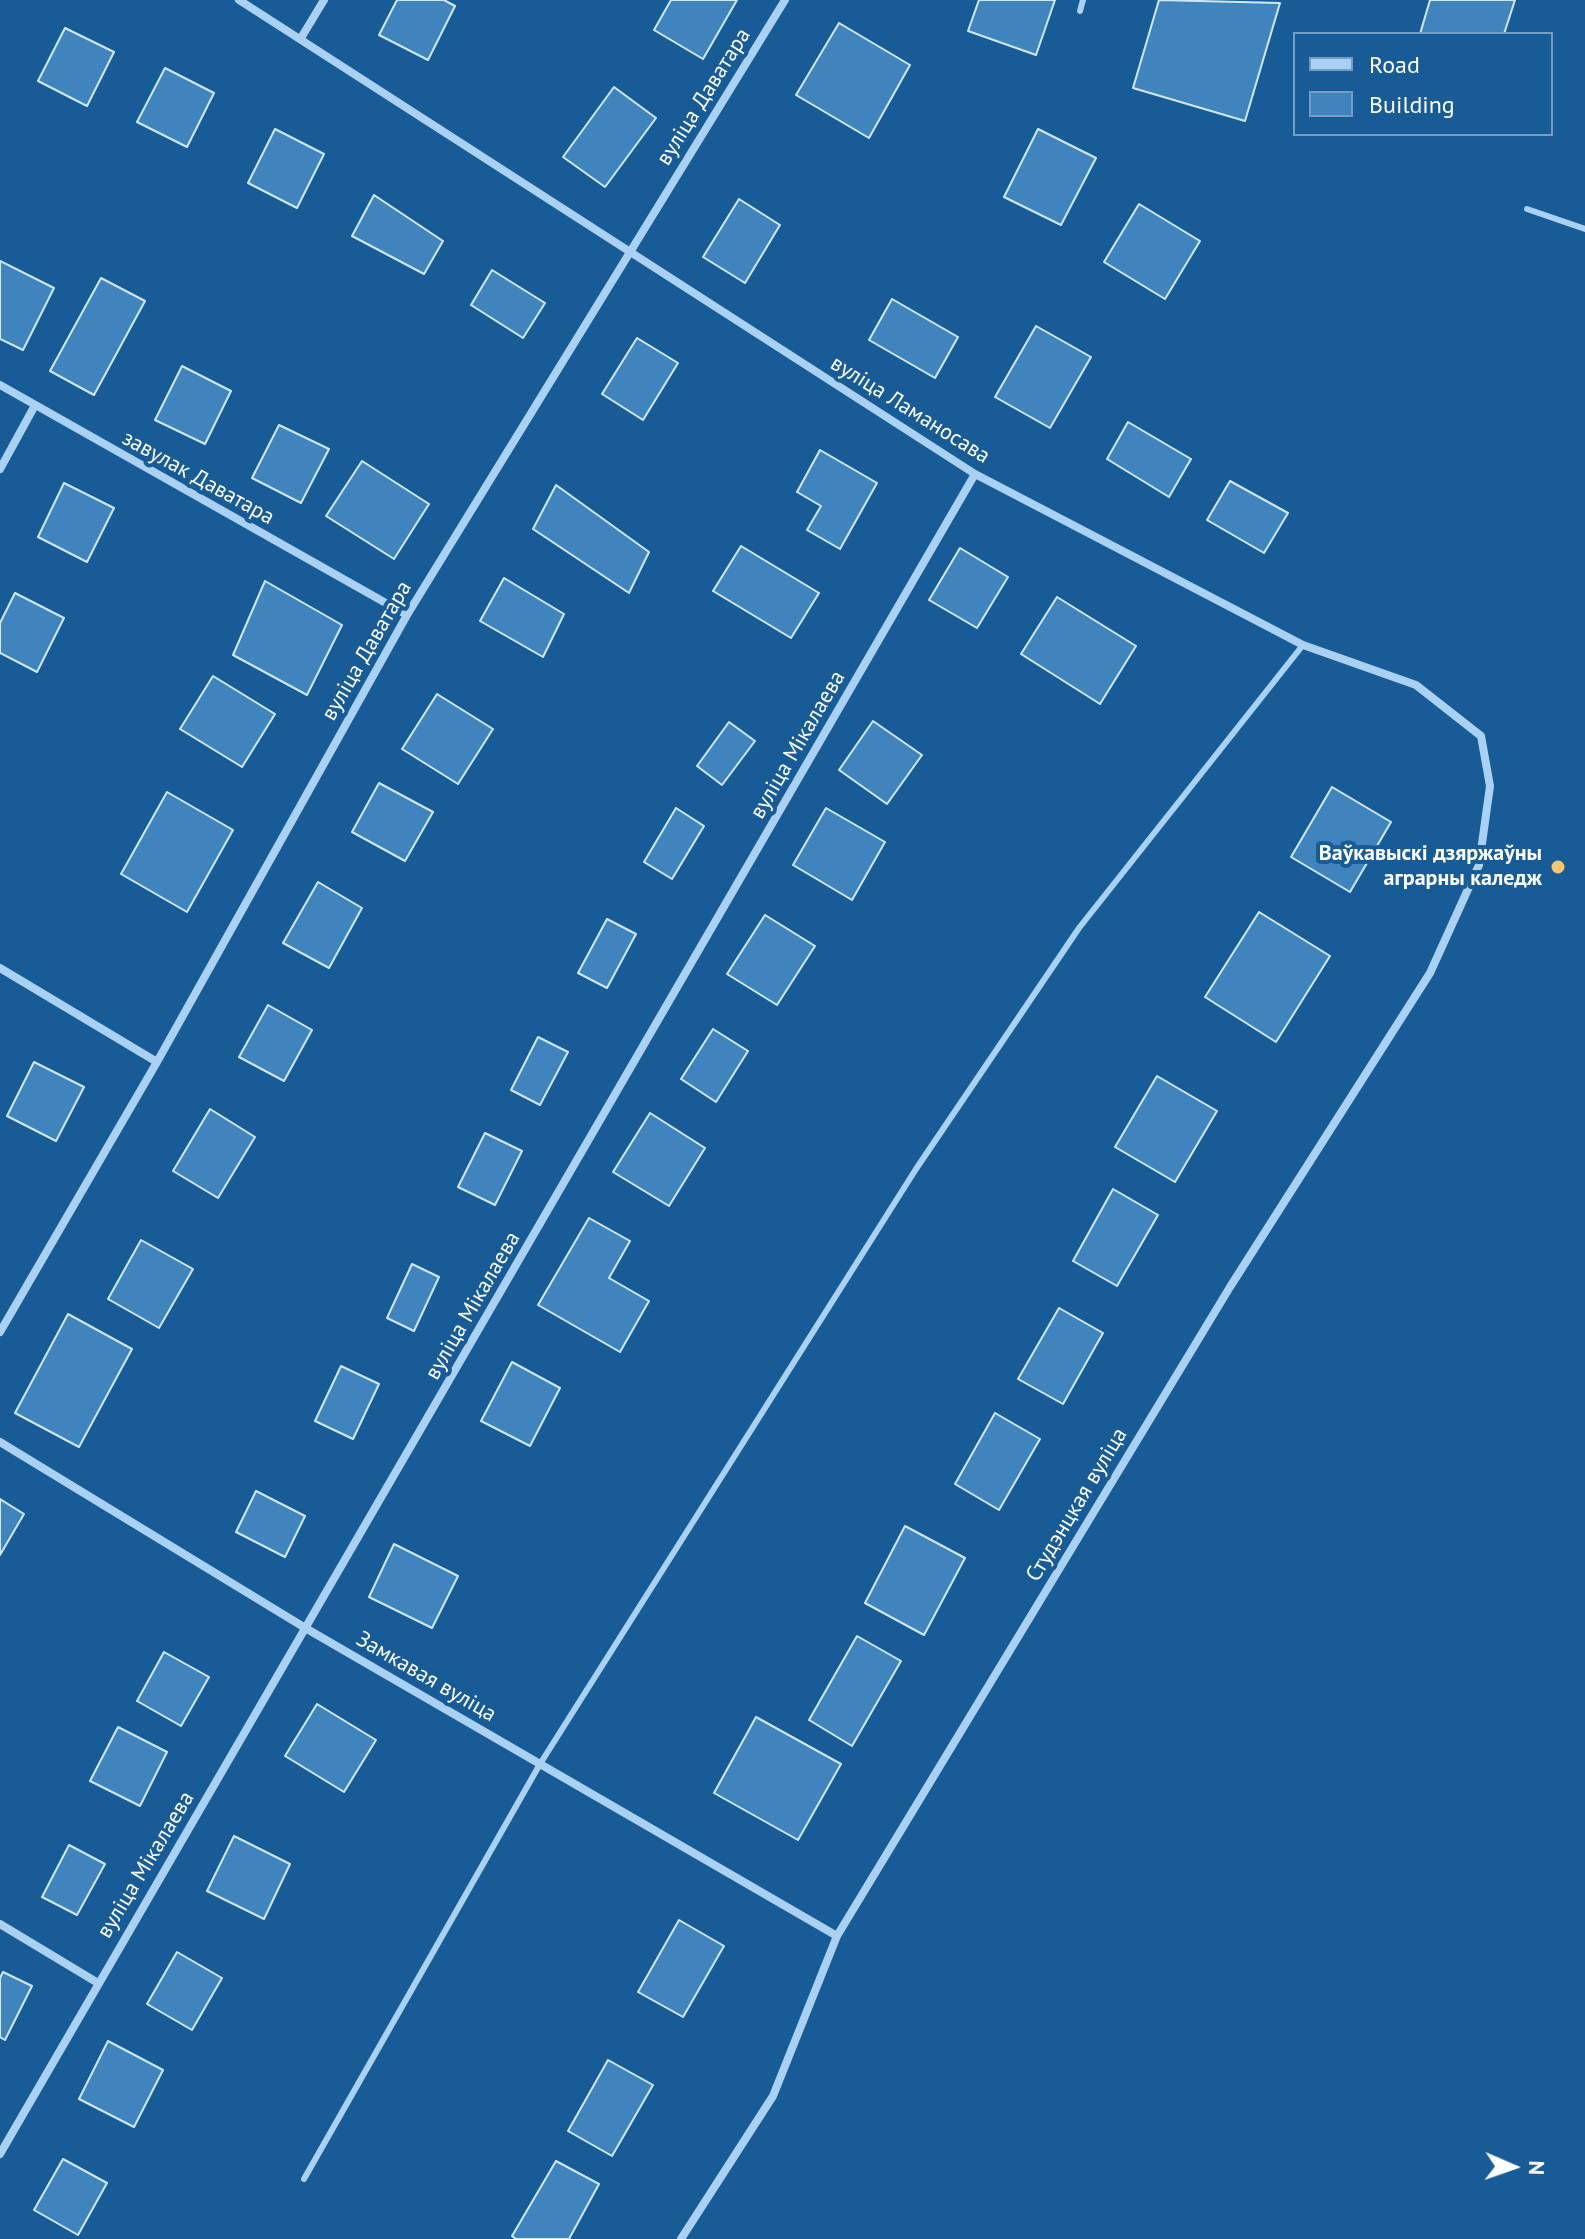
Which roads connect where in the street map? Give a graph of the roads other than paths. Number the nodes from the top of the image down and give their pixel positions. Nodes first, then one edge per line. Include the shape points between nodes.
1 (239, 0) edge
2 (324, 0) edge
3 (785, 0) edge
4 (1083, 0) edge
5 (1080, 11) dead end
6 (301, 38) junction
7 (1527, 209) dead end
8 (1585, 229) edge
9 (630, 252) junction
10 (0, 385) edge
11 (34, 407) junction
12 (0, 469) edge
13 (975, 474) junction
14 (407, 615) junction
15 (1303, 645) junction
16 (1490, 786) joint
17 (0, 968) edge
18 (157, 1062) junction
19 (0, 1332) edge
20 (0, 1442) edge
21 (307, 1629) junction
22 (540, 1764) junction
23 (0, 1924) edge
24 (837, 1936) junction
25 (98, 1983) junction
26 (0, 2154) edge
27 (304, 2179) dead end
28 (681, 2239) edge

1 - 6 street, вуліца Ламаносава
2 - 6 street
3 - 9 street, вуліца Даватара
4 - 5 lane
6 - 9 street, вуліца Ламаносава
7 - 8 lane
9 - 13 street, вуліца Ламаносава
9 - 14 street, вуліца Даватара
10 - 11 street, завулак Даватара
11 - 12 street
11 - 14 street, завулак Даватара
13 - 15 street, вуліца Ламаносава
13 - 21 street, вуліца Мікалаева
14 - 18 street, вуліца Даватара
15 - 16 street, вуліца Ламаносава via 1416,685 1481,736
15 - 22 lane via 1070,940 916,1169
16 - 24 street, Студэнцкая вуліца via 1479,865 1430,973 1230,1287
17 - 18 street
18 - 19 street, вуліца Даватара
20 - 21 street, Замкавая вуліца
21 - 22 street, Замкавая вуліца
21 - 25 street, вуліца Мікалаева
22 - 24 street, Замкавая вуліца
22 - 27 lane
23 - 25 street
24 - 28 street, Студэнцкая вуліца via 773,2096
25 - 26 street, вуліца Мікалаева

